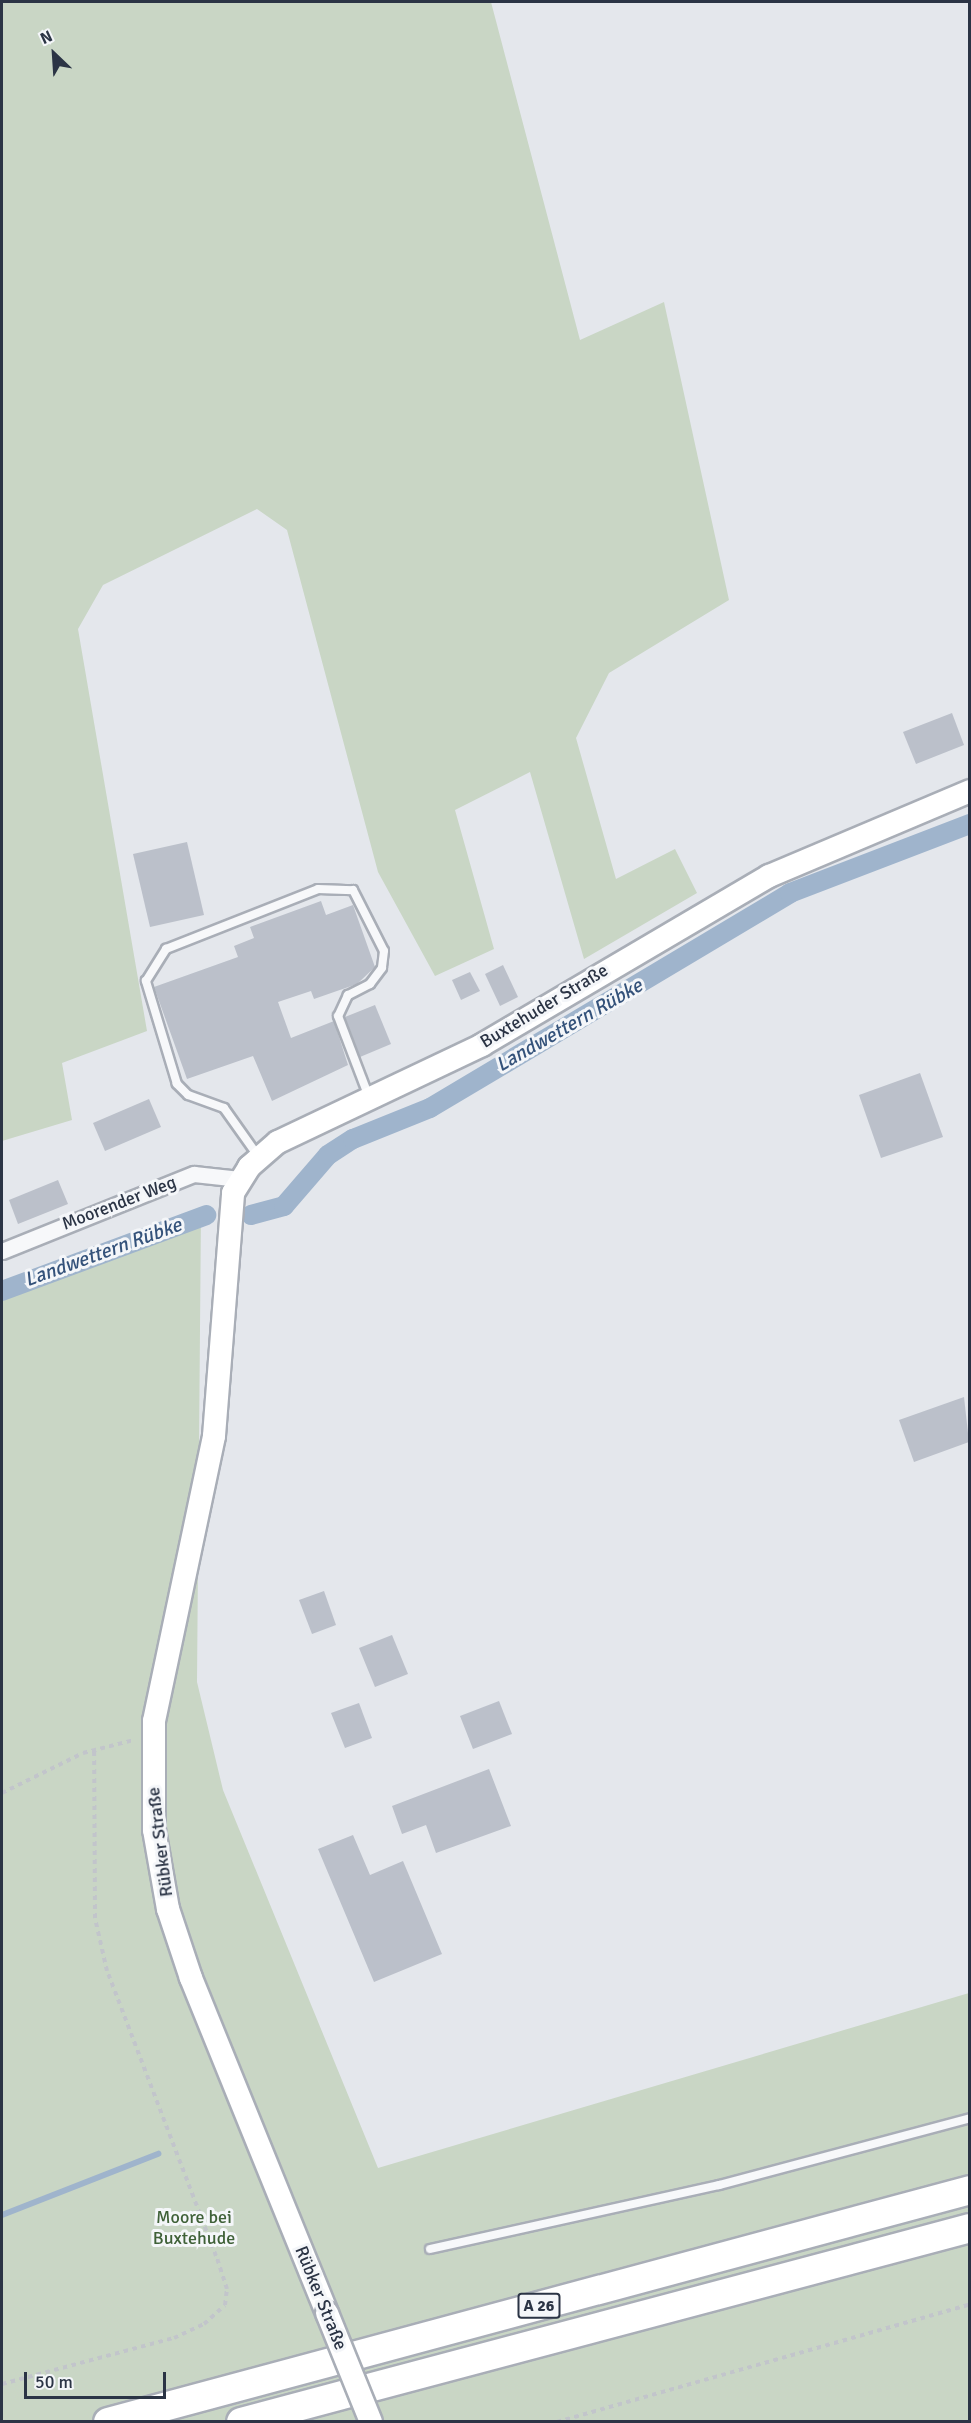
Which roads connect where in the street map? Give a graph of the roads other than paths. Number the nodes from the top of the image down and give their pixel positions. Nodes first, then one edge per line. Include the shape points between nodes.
1 (969, 790) edge
2 (370, 1099) junction
3 (259, 1157) junction
4 (240, 1179) junction
5 (2, 1251) edge
6 (225, 1302) joint
7 (969, 2118) edge
8 (969, 2190) edge
9 (969, 2228) edge
10 (430, 2249) dead end
11 (108, 2421) edge
12 (241, 2421) edge
13 (371, 2421) edge

1 - 2 street, Buxtehuder Straße via 769,876 482,1045
2 - 3 street, Buxtehuder Straße via 278,1142
2 - 3 lane via 338,1016 339,1004 370,984 382,968 384,951 353,890 318,889 166,949 146,981 177,1084 188,1095 224,1108
3 - 4 street, Buxtehuder Straße
4 - 5 street, Moorender Weg via 194,1174
4 - 6 street, Buxtehuder Straße via 229,1210
6 - 13 street, Rübker Straße, bridge via 214,1436 168,1640 153,1739 154,1830 168,1909
7 - 10 lane via 719,2185
8 - 11 highway, A 26
9 - 12 highway, A 26

